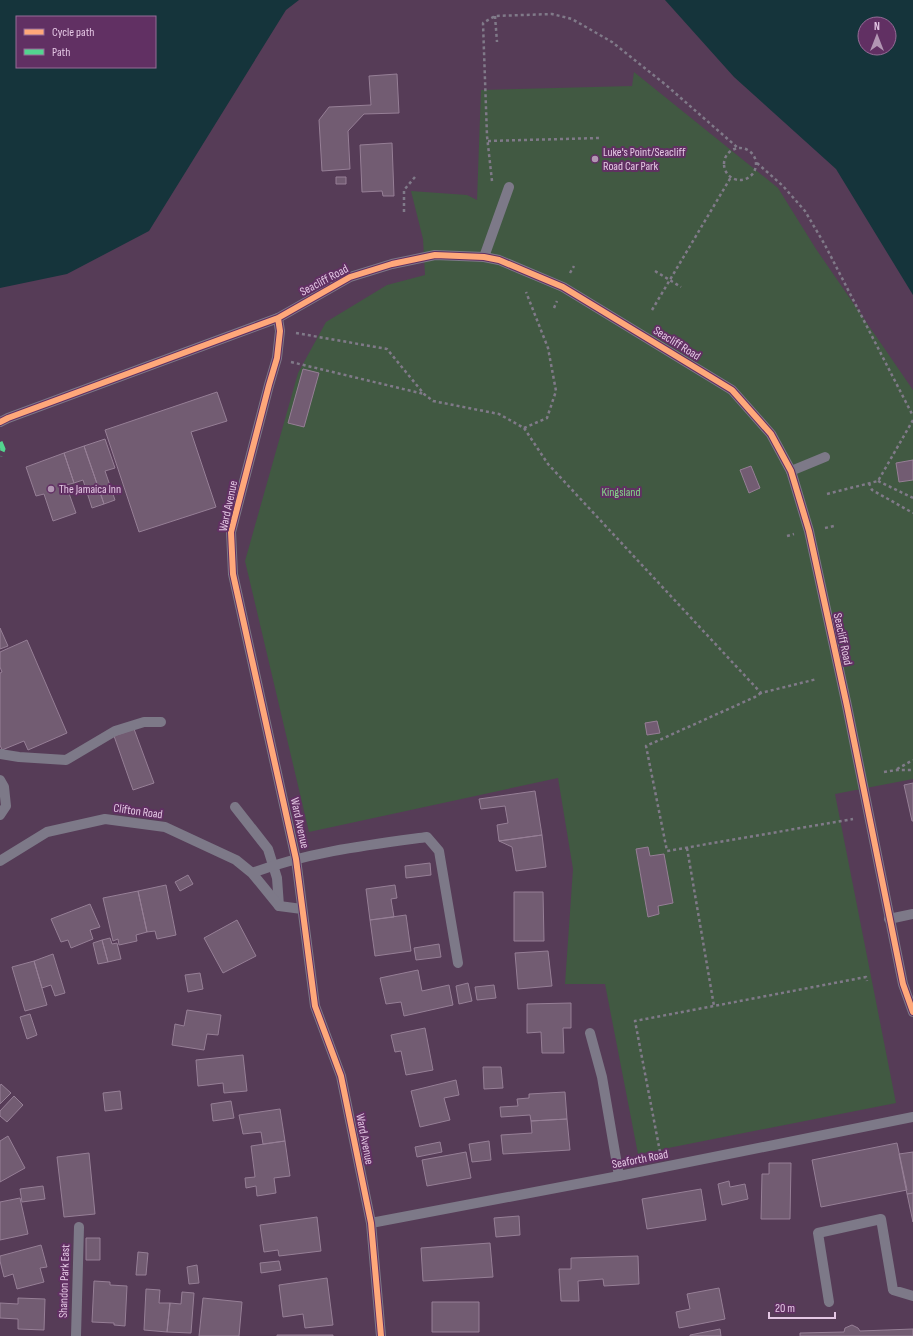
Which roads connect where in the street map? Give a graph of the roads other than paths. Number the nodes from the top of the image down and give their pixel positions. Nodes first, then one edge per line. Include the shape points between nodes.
1 (509, 187) dead end
2 (484, 257) junction
3 (278, 318) junction
4 (0, 422) edge
5 (825, 457) dead end
6 (792, 471) junction
7 (161, 722) dead end
8 (0, 754) edge
9 (0, 780) edge
10 (235, 807) dead end
11 (0, 815) edge
12 (296, 859) junction
13 (0, 861) edge
14 (274, 865) junction
15 (252, 873) junction
16 (279, 906) junction
17 (302, 909) junction
18 (913, 914) edge
19 (889, 919) junction
20 (458, 963) dead end
21 (910, 996) edge
22 (913, 1012) edge
23 (590, 1033) dead end
24 (913, 1117) edge
25 (619, 1176) junction
26 (371, 1223) junction
27 (79, 1227) dead end
28 (913, 1296) edge
29 (829, 1302) dead end
30 (76, 1336) edge
31 (381, 1336) edge

1 - 2 street
2 - 3 street, Seacliff Road via 435,255 392,264 350,277
2 - 6 street, Seacliff Road via 499,260 564,286 732,390 771,434
3 - 4 street, Seacliff Road
3 - 12 street, Ward Avenue via 280,331 277,358 231,532 233,574
5 - 6 street
6 - 19 street, Seacliff Road via 812,545
7 - 8 street via 144,722 115,731 66,760 19,758
9 - 11 street via 4,787 6,806
10 - 14 street via 268,849
12 - 14 street
12 - 17 street, Ward Avenue
12 - 20 street via 355,847 427,837 439,851
13 - 15 street, Clifton Road via 47,832 105,819 165,827 236,860
14 - 15 street
14 - 16 street
15 - 16 street, Clifton Road
16 - 17 street
17 - 26 street, Ward Avenue via 315,1006 341,1076
18 - 19 street
19 - 21 street, Seacliff Road via 903,984
21 - 22 street, Seacliff Road
23 - 25 street via 602,1077
24 - 25 street, Seaforth Road
25 - 26 street, Seaforth Road
26 - 31 street, Ward Avenue
27 - 30 street, Shandon Park East
28 - 29 street via 893,1290 881,1219 818,1233

